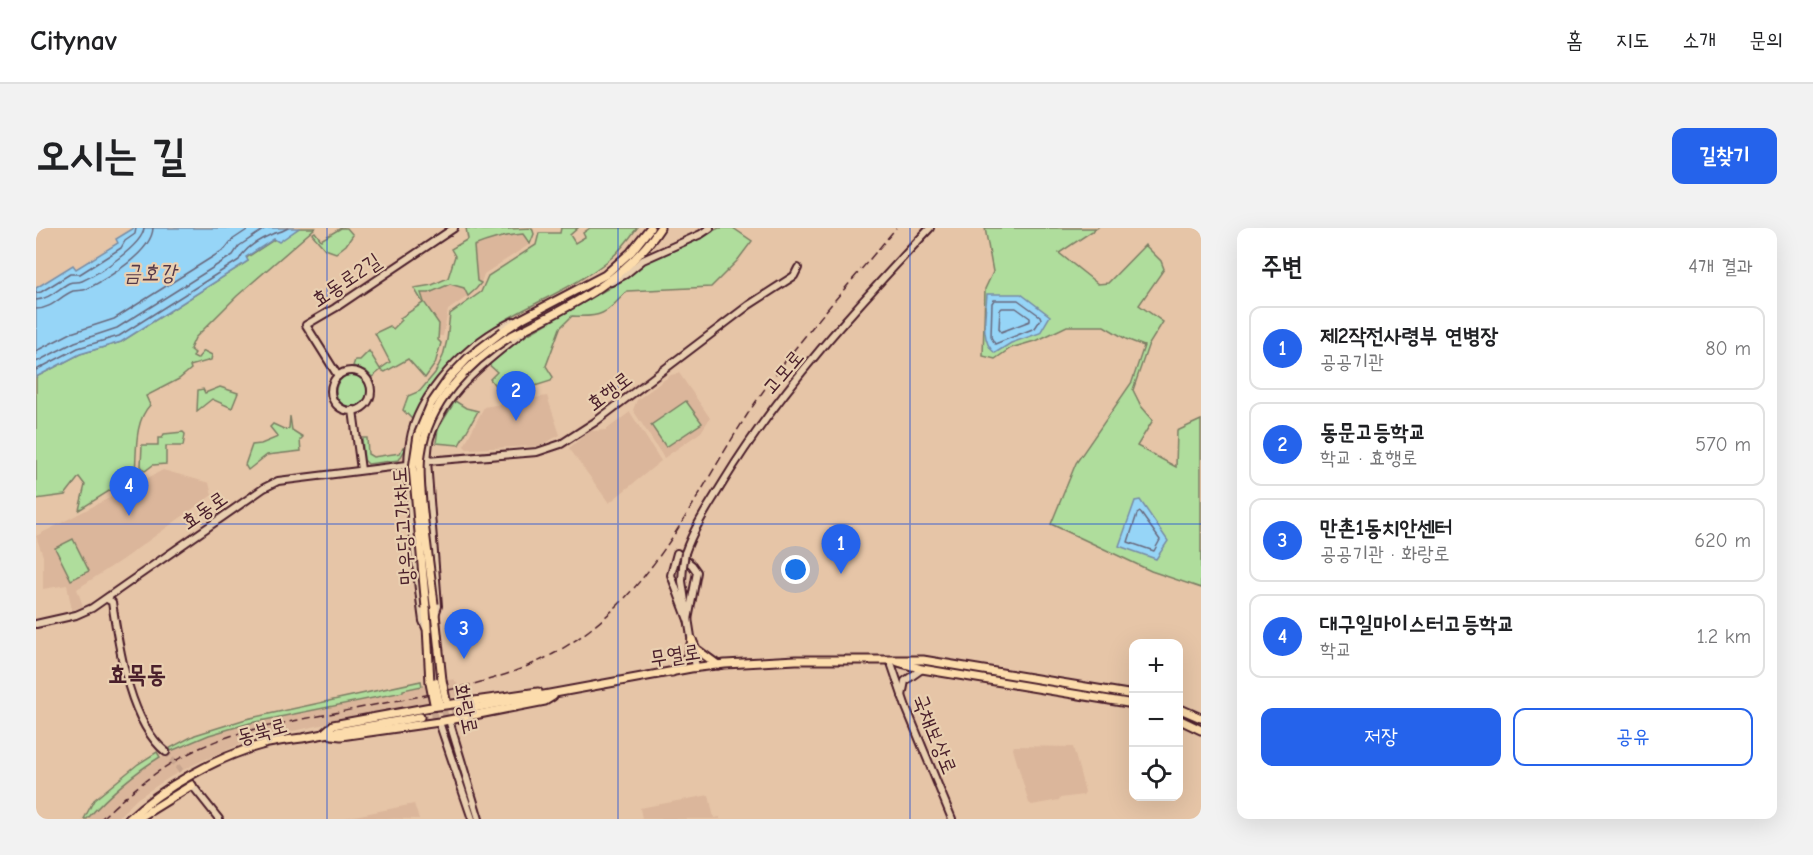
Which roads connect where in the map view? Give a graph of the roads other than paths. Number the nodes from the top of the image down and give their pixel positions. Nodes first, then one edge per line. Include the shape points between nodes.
1 (454, 228) edge
2 (650, 228) edge
3 (710, 228) edge
4 (930, 228) edge
5 (659, 229) edge
6 (798, 268) dead end
7 (605, 285) junction
8 (523, 318) junction
9 (531, 326) junction
10 (338, 376) junction
11 (353, 410) junction
12 (427, 461) junction
13 (407, 465) junction
14 (361, 470) junction
15 (107, 599) junction
16 (434, 604) joint
17 (426, 608) joint
18 (435, 615) junction
19 (688, 620) junction
20 (36, 624) edge
21 (427, 632) junction
22 (692, 640) junction
23 (890, 660) junction
24 (718, 665) junction
25 (696, 668) junction
26 (922, 669) junction
27 (672, 672) junction
28 (436, 682) junction
29 (558, 693) junction
30 (1129, 694) edge
31 (902, 697) junction
32 (1129, 703) edge
33 (440, 704) junction
34 (468, 709) tunnel mouth
35 (1183, 710) edge
36 (420, 717) tunnel mouth
37 (1200, 717) edge
38 (444, 721) junction
39 (1183, 721) edge
40 (1191, 726) junction
41 (1201, 730) edge
42 (323, 734) junction
43 (166, 752) tunnel mouth
44 (192, 785) joint
45 (129, 819) edge
46 (137, 819) edge
47 (219, 819) edge
48 (472, 819) edge
49 (479, 819) edge
50 (952, 819) edge

1 - 10 main road, 효동로2길 via 306,325
2 - 8 main road via 604,275
3 - 7 main road via 643,260
4 - 19 main road, 고모로, bridge via 856,309 759,426 702,517 683,566
5 - 7 main road via 637,257
6 - 12 main road, 효행로 via 794,276 561,444 537,452
7 - 9 main road
8 - 13 main road via 501,327 463,354 439,382 410,439
8 - 17 main road, 망우당고가차도, bridge via 469,357 449,378 431,404 418,435 413,468
9 - 12 main road via 473,372 456,393 430,439
9 - 16 main road, 망우당고가차도, bridge via 489,350 467,369 436,411 426,433 420,472
10 - 11 main road via 332,387 333,397 342,408
10 - 11 main road via 355,371 368,381 369,399
11 - 14 main road
12 - 13 main road, 효행로
12 - 18 main road via 438,606
13 - 14 main road, 효동로
13 - 21 main road via 417,574
14 - 15 main road, 효동로 via 278,481
15 - 20 main road, 효동로 via 76,615
15 - 43 main road via 112,602 134,703
16 - 18 main road, 화랑로
17 - 21 main road, 화랑로
18 - 28 main road, 화랑로
19 - 19 main road via 696,572 677,553 671,575
19 - 22 main road
21 - 28 main road, 화랑로 via 428,667
22 - 24 main road via 696,649
22 - 25 main road
22 - 27 main road via 688,656
23 - 24 main road, 무열로
23 - 26 main road, 무열로
23 - 30 main road, 무열로 via 963,665
23 - 31 main road, 국채보상로
24 - 25 main road, 무열로
25 - 27 main road, 무열로
26 - 31 main road via 907,679
26 - 32 main road, 무열로
27 - 29 main road, 무열로
28 - 33 main road, 화랑로, bridge
28 - 33 main road, 화랑로, bridge
29 - 33 main road via 550,690
29 - 34 main road, 무열로
29 - 38 main road via 545,701
31 - 50 main road, 국채보상로
33 - 38 main road, 화랑로
33 - 38 main road, 화랑로
33 - 42 main road via 333,725
35 - 37 main road
36 - 42 main road, 동북로
37 - 40 main road
38 - 42 main road via 342,736
38 - 48 main road, 화랑로
38 - 49 main road, 화랑로
39 - 40 main road
40 - 41 main road
42 - 45 main road, 동북로 via 263,744 210,766 175,784
44 - 46 main road
44 - 47 main road

